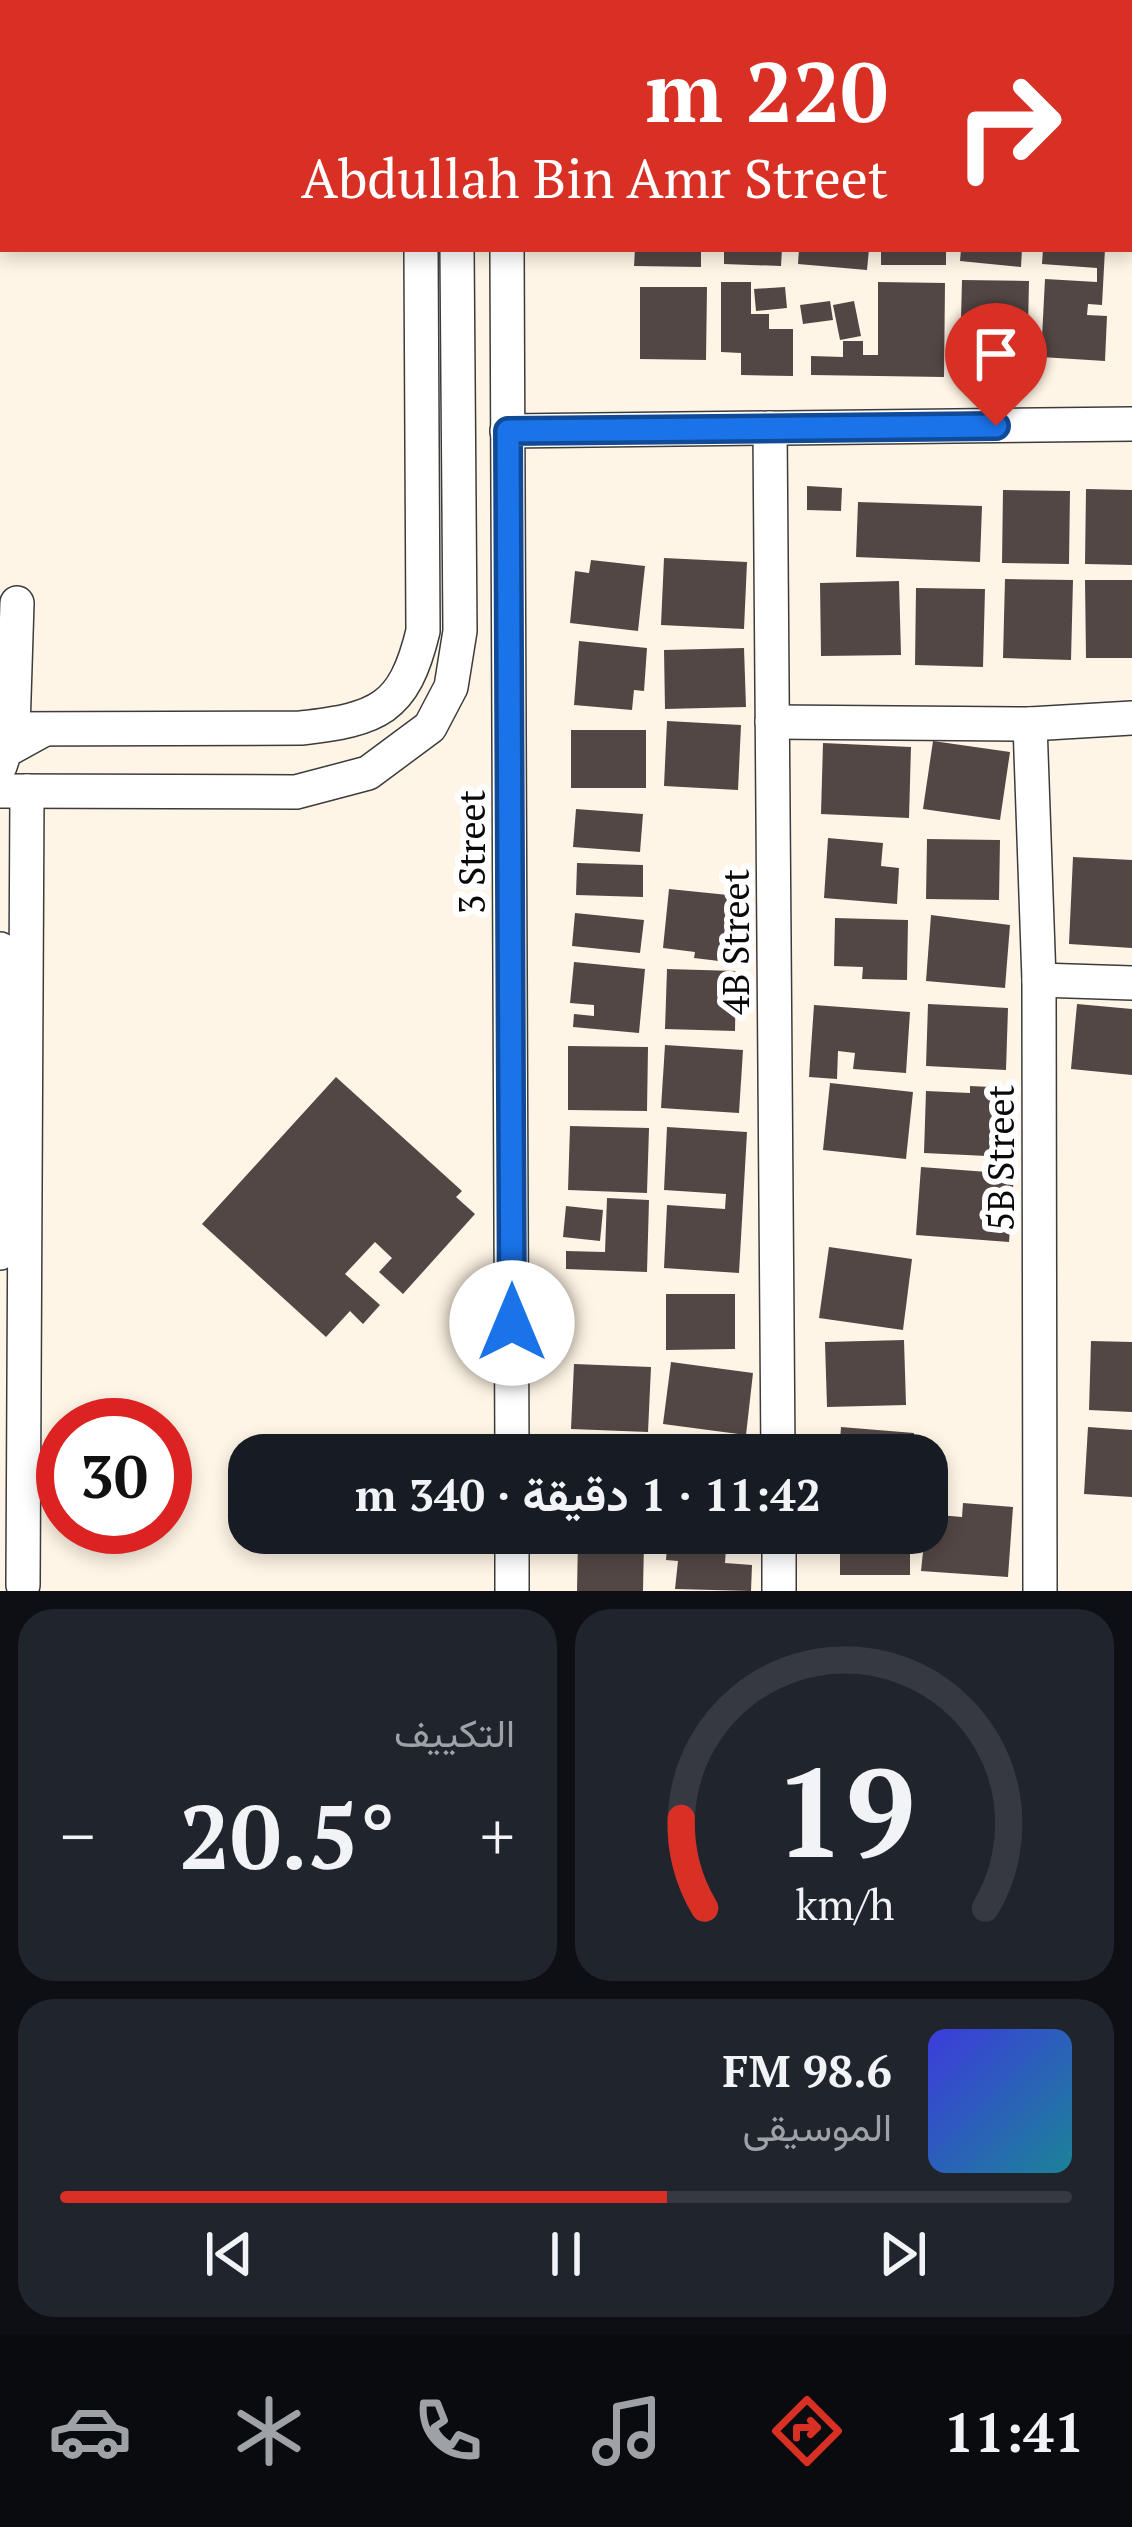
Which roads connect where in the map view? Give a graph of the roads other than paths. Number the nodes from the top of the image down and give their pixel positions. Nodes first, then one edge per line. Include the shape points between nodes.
1 (421, 252) edge
2 (457, 252) edge
3 (507, 252) edge
4 (1132, 424) edge
5 (770, 428) junction
6 (508, 431) junction
7 (16, 603) dead end
8 (370, 714) junction
9 (1132, 718) edge
10 (772, 722) junction
11 (1030, 724) junction
12 (430, 727) junction
13 (19, 729) edge
14 (0, 766) edge
15 (14, 791) edge
16 (0, 949) edge
17 (1039, 980) junction
18 (1132, 982) edge
19 (0, 1253) edge
20 (512, 1434) edge
21 (778, 1434) edge
22 (512, 1554) edge
23 (778, 1554) edge
24 (25, 1588) edge
25 (512, 1591) edge
26 (779, 1591) edge
27 (1040, 1591) edge

1 - 8 street via 423,631 412,674
2 - 12 street via 460,631 451,687
3 - 6 street, 3 Street
4 - 5 street
5 - 6 street
5 - 10 street, 4B Street
6 - 20 street, 3 Street
7 - 13 street
8 - 12 street
8 - 13 street via 301,728
9 - 11 street
10 - 11 street
10 - 21 street, 4B Street
11 - 17 street, 5B Street
12 - 15 street via 368,773 296,792
13 - 14 street
15 - 24 street
16 - 19 street
17 - 18 street
17 - 27 street, 5B Street
22 - 25 street
23 - 26 street

